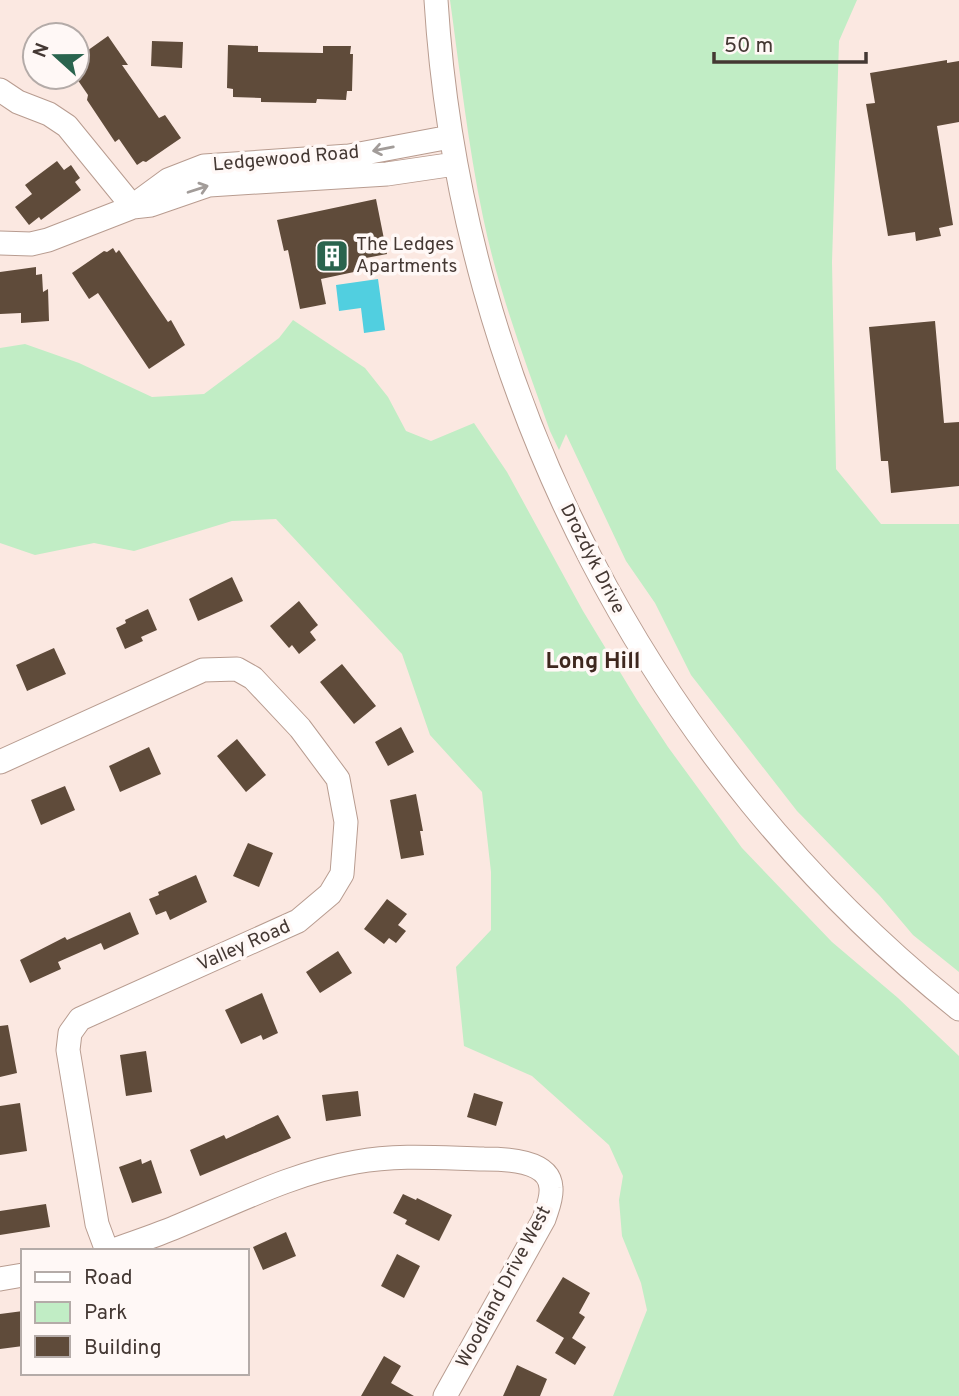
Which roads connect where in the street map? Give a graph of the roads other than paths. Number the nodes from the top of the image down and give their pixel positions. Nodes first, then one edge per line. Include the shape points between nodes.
1 (436, 0) edge
2 (0, 90) edge
3 (450, 136) junction
4 (455, 164) junction
5 (132, 207) junction
6 (0, 243) edge
7 (0, 762) edge
8 (959, 1009) edge
9 (108, 1249) edge
10 (115, 1249) edge
11 (21, 1275) edge
12 (0, 1279) edge
13 (445, 1396) edge

1 - 3 street, Drozdyk Drive
2 - 5 street via 66,126
3 - 4 street, Drozdyk Drive
3 -> 5 street, Ledgewood Road via 349,156 204,166 168,180
5 -> 4 street, Ledgewood Road via 225,183 387,174
4 - 8 street, Drozdyk Drive via 484,286 519,399 573,524 629,632 699,737 771,830 851,915
5 - 6 street, Ledgewood Road via 48,240
7 - 9 street, Valley Road via 203,670 237,669 272,698 338,779 346,822 345,854 342,874 330,894 298,921 80,1019 70,1033 68,1050 95,1210
10 - 13 street, Woodland Drive West via 250,1195 357,1161 497,1159 538,1168 551,1186 544,1219
11 - 12 street

